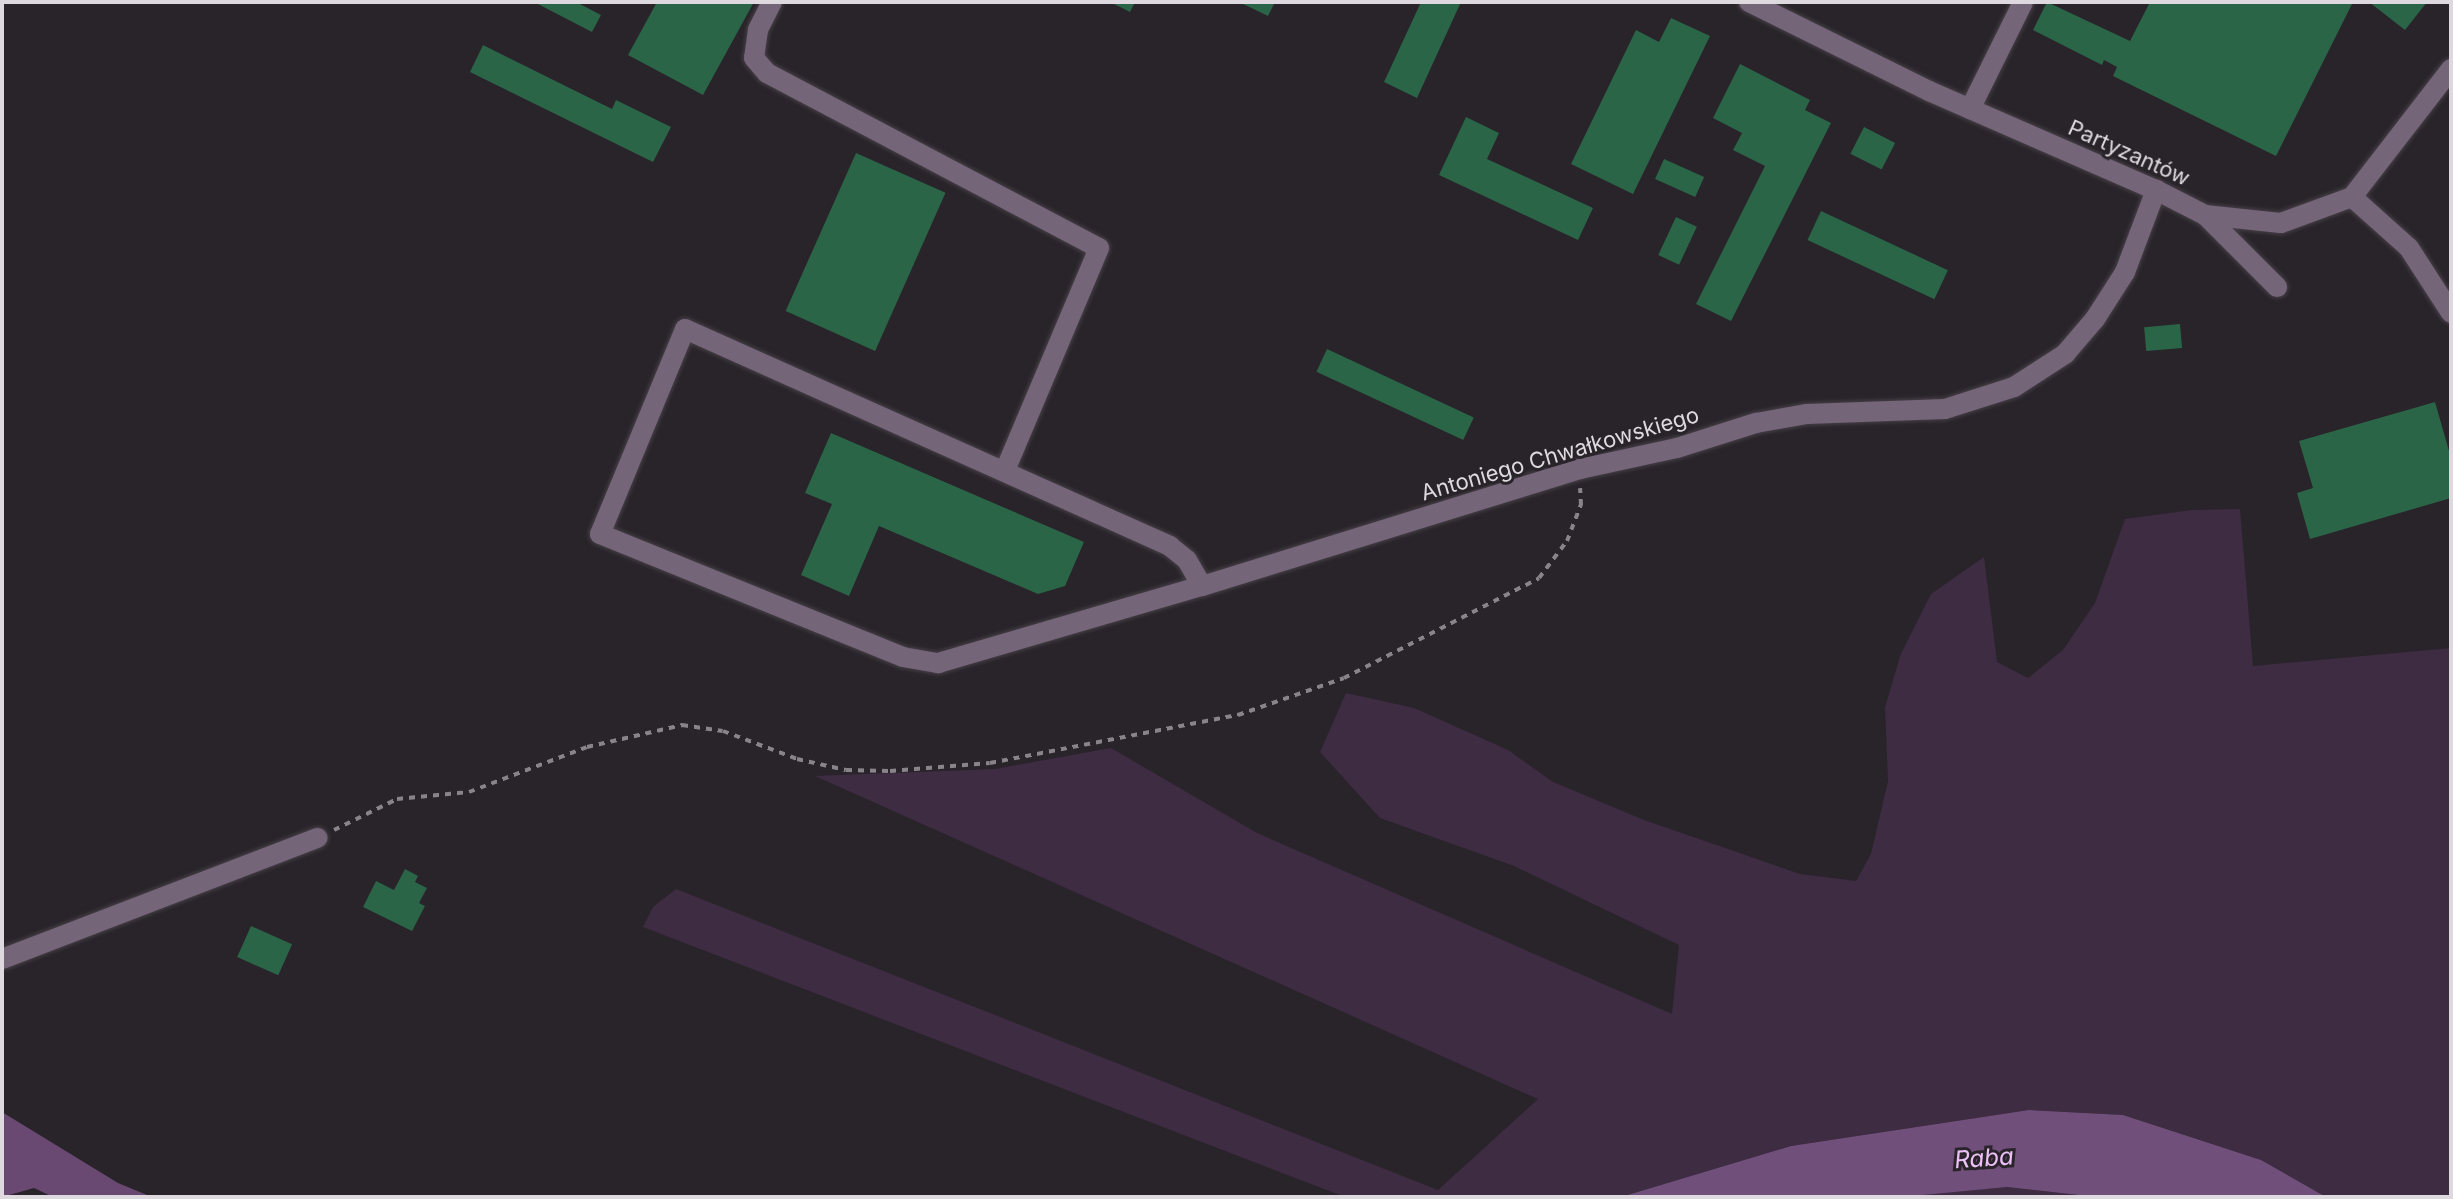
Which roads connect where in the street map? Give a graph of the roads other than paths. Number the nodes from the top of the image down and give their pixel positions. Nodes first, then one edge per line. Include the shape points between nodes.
1 (772, 2) edge
2 (1749, 2) edge
3 (2023, 2) edge
4 (2451, 69) edge
5 (1970, 109) junction
6 (2156, 190) junction
7 (2352, 197) junction
8 (2205, 215) junction
9 (2277, 287) dead end
10 (2451, 313) edge
11 (1005, 471) junction
12 (1202, 586) junction
13 (318, 838) road end
14 (2, 959) edge

1 - 11 street via 758,30 754,58 767,73 1099,248
2 - 5 street, Partyzantów
3 - 5 street
4 - 7 street
5 - 6 street, Partyzantów
6 - 8 street, Partyzantów
6 - 12 street, Antoniego Chwałkowskiego via 2125,272 2095,319 2065,354 2014,387 1945,409 1807,414 1756,423 1677,448 1580,469
7 - 8 street, Partyzantów via 2281,223
7 - 10 street via 2409,248
8 - 9 street
11 - 12 street via 1170,546 1187,560
11 - 12 street, Antoniego Chwałkowskiego via 685,329 600,534 903,657 938,663
13 - 14 street

